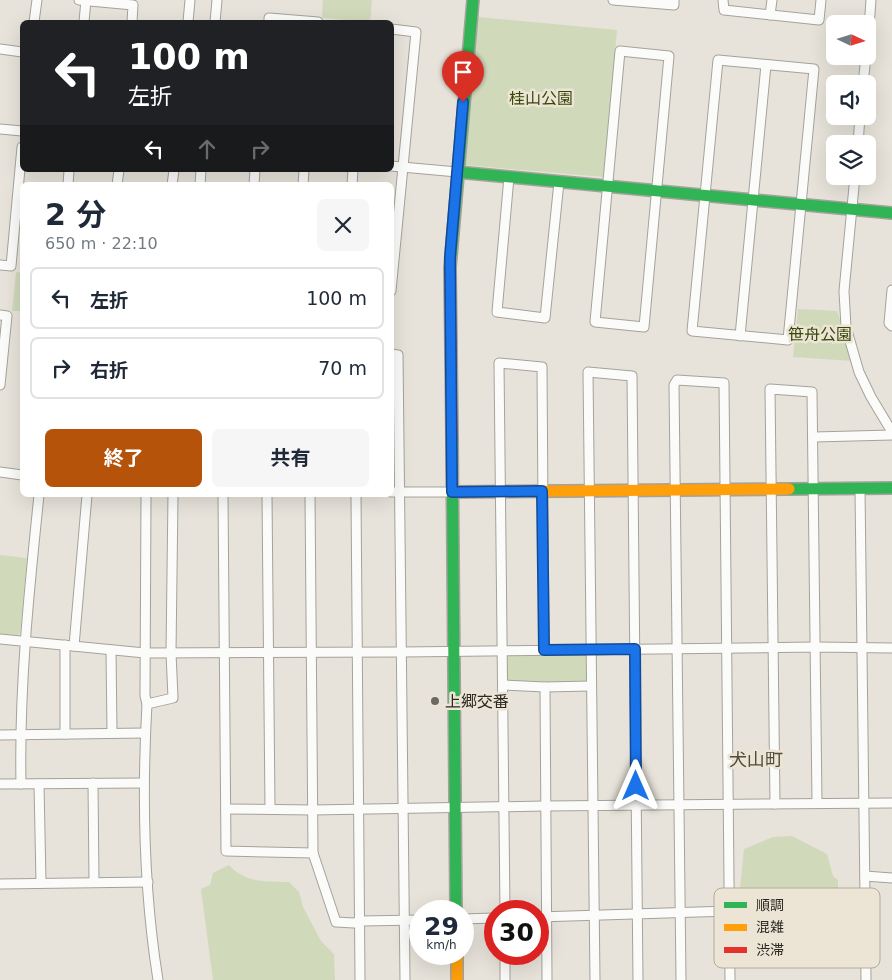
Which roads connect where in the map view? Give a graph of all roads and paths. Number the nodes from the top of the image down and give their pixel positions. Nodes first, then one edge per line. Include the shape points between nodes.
1 (36, 0) edge
2 (84, 0) edge
3 (190, 0) edge
4 (217, 0) edge
5 (473, 0) edge
6 (613, 0) edge
7 (624, 0) edge
8 (674, 0) edge
9 (722, 0) edge
10 (772, 0) edge
11 (821, 0) edge
12 (871, 0) edge
13 (770, 15) junction
14 (870, 15) edge
15 (34, 20) edge
16 (84, 20) edge
17 (132, 20) edge
18 (188, 20) edge
19 (215, 20) edge
20 (269, 20) edge
21 (294, 20) edge
22 (394, 29) edge
23 (0, 49) edge
24 (20, 52) edge
25 (766, 64) junction
26 (0, 129) edge
27 (20, 131) edge
28 (394, 166) edge
29 (403, 167) junction
30 (20, 169) edge
31 (457, 172) junction
32 (509, 177) junction
33 (559, 182) junction
34 (854, 185) edge
35 (608, 186) junction
36 (656, 191) junction
37 (705, 196) junction
38 (753, 200) junction
39 (802, 205) junction
40 (852, 210) junction
41 (892, 214) edge
42 (394, 260) edge
43 (0, 265) edge
44 (892, 290) edge
45 (0, 315) edge
46 (892, 326) edge
47 (740, 336) junction
48 (394, 354) edge
49 (0, 385) edge
50 (892, 434) edge
51 (814, 437) junction
52 (0, 472) edge
53 (20, 475) edge
54 (892, 488) edge
55 (726, 489) junction
56 (771, 489) junction
57 (814, 489) junction
58 (860, 489) junction
59 (633, 490) junction
60 (676, 490) junction
61 (500, 491) junction
62 (542, 491) junction
63 (590, 491) junction
64 (396, 492) edge
65 (452, 492) junction
66 (39, 497) edge
67 (87, 497) edge
68 (146, 497) edge
69 (173, 497) edge
70 (223, 497) edge
71 (267, 497) edge
72 (310, 497) edge
73 (356, 497) edge
74 (0, 639) edge
75 (26, 642) junction
76 (69, 645) junction
77 (816, 647) junction
78 (727, 648) junction
79 (773, 648) junction
80 (862, 648) junction
81 (892, 648) edge
82 (591, 649) junction
83 (635, 649) junction
84 (678, 649) junction
85 (111, 650) junction
86 (544, 650) junction
87 (454, 651) junction
88 (502, 651) junction
89 (311, 652) junction
90 (358, 652) junction
91 (402, 652) junction
92 (145, 653) junction
93 (171, 653) junction
94 (269, 653) junction
95 (224, 654) junction
96 (503, 685) junction
97 (591, 686) junction
98 (545, 687) junction
99 (147, 704) junction
100 (145, 733) junction
101 (65, 734) junction
102 (112, 734) junction
103 (0, 735) edge
104 (20, 735) junction
105 (144, 782) junction
106 (93, 783) junction
107 (0, 784) edge
108 (21, 784) junction
109 (39, 784) junction
110 (816, 803) junction
111 (892, 803) edge
112 (775, 804) junction
113 (864, 804) junction
114 (636, 805) junction
115 (679, 805) junction
116 (728, 805) junction
117 (546, 806) junction
118 (592, 806) junction
119 (503, 807) junction
120 (226, 808) junction
121 (359, 808) junction
122 (403, 808) junction
123 (455, 808) junction
124 (270, 809) junction
125 (313, 810) junction
126 (313, 853) junction
127 (864, 876) junction
128 (892, 878) edge
129 (94, 882) junction
130 (148, 882) junction
131 (40, 883) junction
132 (0, 884) edge
133 (730, 888) edge
134 (864, 888) edge
135 (456, 900) edge
136 (505, 900) edge
137 (543, 900) edge
138 (714, 912) edge
139 (681, 913) junction
140 (637, 914) junction
141 (594, 915) junction
142 (549, 917) edge
143 (405, 920) junction
144 (409, 920) edge
145 (360, 921) junction
146 (457, 965) edge
147 (505, 965) edge
148 (546, 965) edge
149 (158, 980) edge
150 (360, 980) edge
151 (405, 980) edge
152 (457, 980) edge
153 (505, 980) edge
154 (547, 980) edge
155 (595, 980) edge
156 (638, 980) edge
157 (681, 980) edge

1 - 15 street
2 - 16 street
2 - 17 street via 133,5
3 - 18 street
4 - 19 street
5 - 31 street
6 - 7 street
7 - 8 street via 674,6
9 - 13 street via 724,10
10 - 13 street
11 - 13 street via 819,20
12 - 14 street
20 - 21 street
22 - 29 street via 416,32
23 - 24 street
25 - 37 street via 718,60
25 - 38 street
25 - 39 street via 814,69
26 - 27 street
28 - 29 street
29 - 31 street
29 - 42 street
30 - 43 street via 11,266
31 - 32 street
31 - 65 street via 450,257
32 - 33 street
32 - 33 street via 497,312 545,318
33 - 35 street
34 - 40 street
35 - 36 street
35 - 36 street via 620,51 669,56
35 - 36 street via 595,322 644,327
36 - 37 street
37 - 38 street
37 - 47 street via 692,331
38 - 39 street
38 - 47 street
39 - 40 street
39 - 47 street via 788,340
40 - 41 street
40 - 50 street via 844,291 846,327 859,372
44 - 46 street via 889,323
45 - 49 street via 7,316
48 - 64 street via 398,355
50 - 51 street
51 - 56 street via 812,392 770,389
51 - 57 street
52 - 53 street
54 - 58 street
55 - 56 street
55 - 60 street
55 - 60 street via 724,383 677,380 674,385
55 - 78 street
56 - 57 street
56 - 79 street
57 - 58 street
57 - 77 street
58 - 80 street
59 - 60 street
59 - 63 street
59 - 63 street via 632,376 588,372
59 - 83 street
60 - 84 street
61 - 62 street
61 - 62 street via 499,363 542,367
61 - 65 street
61 - 88 street
62 - 63 street
62 - 86 street
63 - 82 street
64 - 65 street
64 - 91 street
65 - 87 street
66 - 75 street
67 - 76 street
68 - 92 street
69 - 93 street
70 - 95 street
71 - 94 street
72 - 89 street
73 - 90 street
74 - 75 street
75 - 76 street
75 - 104 street
76 - 85 street
76 - 101 street
77 - 79 street
77 - 80 street
77 - 110 street
78 - 79 street
78 - 84 street
78 - 116 street
79 - 112 street
80 - 81 street
80 - 113 street
82 - 83 street
82 - 86 street
82 - 97 street
83 - 84 street
83 - 114 street
84 - 115 street
85 - 92 street
85 - 102 street
86 - 88 street
87 - 88 street
87 - 91 street
87 - 123 street
88 - 96 street
89 - 90 street
89 - 94 street
89 - 125 street
90 - 91 street
90 - 121 street
91 - 122 street
92 - 93 street
92 - 99 street
93 - 95 street
93 - 99 street via 174,698
94 - 95 street
94 - 124 street
95 - 120 street
96 - 98 street
96 - 119 street
97 - 98 street
97 - 118 street
98 - 117 street
99 - 100 street
100 - 102 street
100 - 105 street
101 - 102 street
101 - 104 street
103 - 104 street
104 - 108 street
105 - 106 street
105 - 130 street
106 - 109 street
106 - 129 street
107 - 108 street
108 - 109 street
109 - 131 street
110 - 112 street
110 - 113 street
111 - 113 street
112 - 116 street
113 - 127 street
114 - 115 street
114 - 118 street
114 - 140 street
115 - 116 street
115 - 139 street
116 - 133 street
117 - 118 street
117 - 119 street
117 - 137 street
118 - 141 street
119 - 123 street
119 - 136 street
120 - 124 street
120 - 126 street via 226,851
121 - 122 street
121 - 125 street
121 - 145 street
122 - 123 street
122 - 143 street
123 - 135 street
124 - 125 street
125 - 126 street
126 - 145 street via 336,922
127 - 128 street
127 - 134 street
129 - 130 street
129 - 131 street
130 - 149 street
131 - 132 street
138 - 139 street
139 - 140 street
139 - 157 street
140 - 141 street
140 - 156 street
141 - 142 street
141 - 155 street
143 - 144 street
143 - 145 street
143 - 151 street
145 - 150 street
146 - 152 street
147 - 153 street
148 - 154 street

